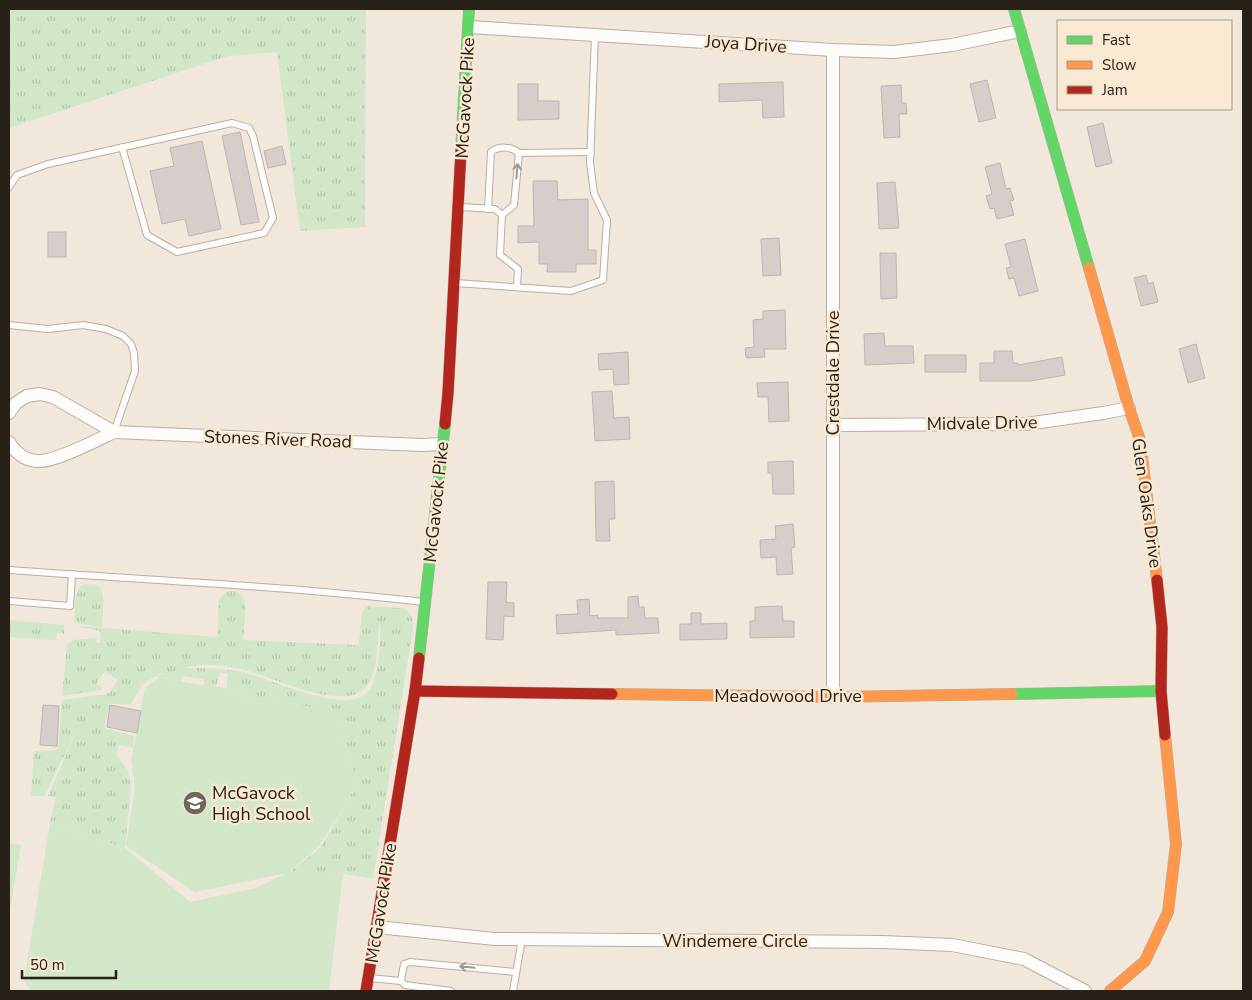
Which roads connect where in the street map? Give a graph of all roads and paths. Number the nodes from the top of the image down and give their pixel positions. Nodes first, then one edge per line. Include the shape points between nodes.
1 (469, 9) edge
2 (1014, 9) edge
3 (469, 27) junction
4 (1020, 30) junction
5 (595, 35) junction
6 (833, 50) junction
7 (122, 148) junction
8 (591, 152) junction
9 (518, 153) junction
10 (9, 187) edge
11 (459, 207) junction
12 (488, 208) junction
13 (502, 214) junction
14 (454, 283) junction
15 (517, 287) junction
16 (9, 326) edge
17 (1129, 408) junction
18 (9, 413) edge
19 (833, 425) junction
20 (114, 432) junction
21 (9, 442) edge
22 (442, 444) junction
23 (9, 570) edge
24 (72, 574) junction
25 (9, 601) edge
26 (424, 602) junction
27 (414, 691) junction
28 (1161, 691) junction
29 (833, 697) junction
30 (377, 927) junction
31 (522, 939) junction
32 (516, 972) junction
33 (368, 977) junction
34 (401, 981) junction
35 (366, 991) edge
36 (451, 991) edge
37 (513, 991) edge
38 (1084, 991) edge
39 (1110, 991) edge

1 - 3 street, McGavock Pike
2 - 4 street, Glen Oaks Drive
3 - 5 street, Joya Drive
3 - 11 street, McGavock Pike
4 - 6 street, Joya Drive via 952,45 894,52
4 - 17 street, Glen Oaks Drive
5 - 6 street, Joya Drive
5 - 8 lane
6 - 19 street, Crestdale Drive
7 - 7 lane via 232,124 249,128 254,136 273,218 270,225 264,233 177,252 164,246 147,235
7 - 10 lane via 48,164 17,175
8 - 9 lane
8 - 15 lane via 594,193 607,220 603,280 571,291
9 - 12 lane via 514,149 498,148 491,152
13 -> 9 lane via 514,204
11 - 12 lane
11 - 14 street, McGavock Pike
12 - 13 lane
13 - 15 lane via 500,255 518,269
14 - 15 lane
14 - 22 street, McGavock Pike
16 - 20 lane via 48,330 83,325 106,329 123,336 131,344 135,371
17 - 19 street, Midvale Drive via 1026,424
17 - 28 street, Glen Oaks Drive via 1140,440 1150,516 1162,627
18 - 20 street via 27,396 40,394 53,397
19 - 29 street, Crestdale Drive
20 - 21 street via 51,459 38,461 14,451
20 - 22 street, Stones River Road
22 - 26 street, McGavock Pike
23 - 24 lane
24 - 25 lane via 70,606
24 - 26 lane
26 - 27 street, McGavock Pike
27 - 29 street, Meadowood Drive
27 - 30 street, McGavock Pike
28 - 29 street, Meadowood Drive
28 - 39 street, Glen Oaks Drive via 1176,844 1168,912 1145,961
30 - 31 street, Windemere Circle
30 - 33 street, McGavock Pike
31 - 32 lane
31 - 38 street, Windemere Circle via 952,945 1024,960
32 -> 34 lane via 410,962 404,964
32 - 37 lane
33 - 34 lane
33 - 35 street, McGavock Pike
34 - 36 lane via 405,985

